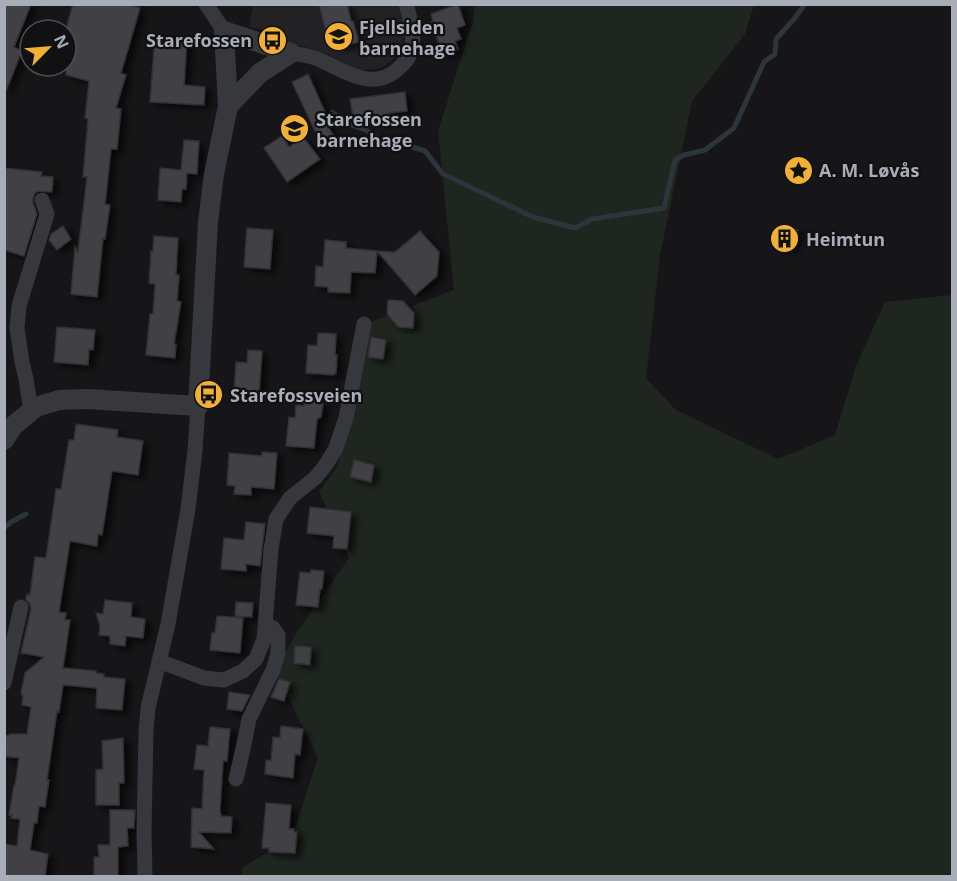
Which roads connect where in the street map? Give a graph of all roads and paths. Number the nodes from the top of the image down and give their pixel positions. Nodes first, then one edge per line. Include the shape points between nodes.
1 (206, 4) edge
2 (406, 4) edge
3 (224, 31) junction
4 (291, 53) junction
5 (228, 106) junction
6 (42, 200) dead end
7 (364, 324) dead end
8 (198, 406) junction
9 (31, 411) junction
10 (4, 440) edge
11 (21, 607) dead end
12 (266, 625) junction
13 (159, 661) junction
14 (4, 683) edge
15 (236, 779) dead end
16 (145, 876) edge

1 - 3 street
2 - 4 street via 412,51 405,62 384,77 357,77 307,55
3 - 4 street
3 - 5 street
4 - 5 street via 260,73
5 - 8 street via 208,222
6 - 9 street via 47,214 19,306 17,328
7 - 12 street via 346,418 335,450 315,478 290,498 276,519
8 - 9 street via 88,399 59,400
8 - 13 street via 188,509
9 - 10 street
11 - 14 street
12 - 13 street via 256,659 224,680 204,678
12 - 15 street via 278,635 278,653 249,719
13 - 16 street via 146,732

